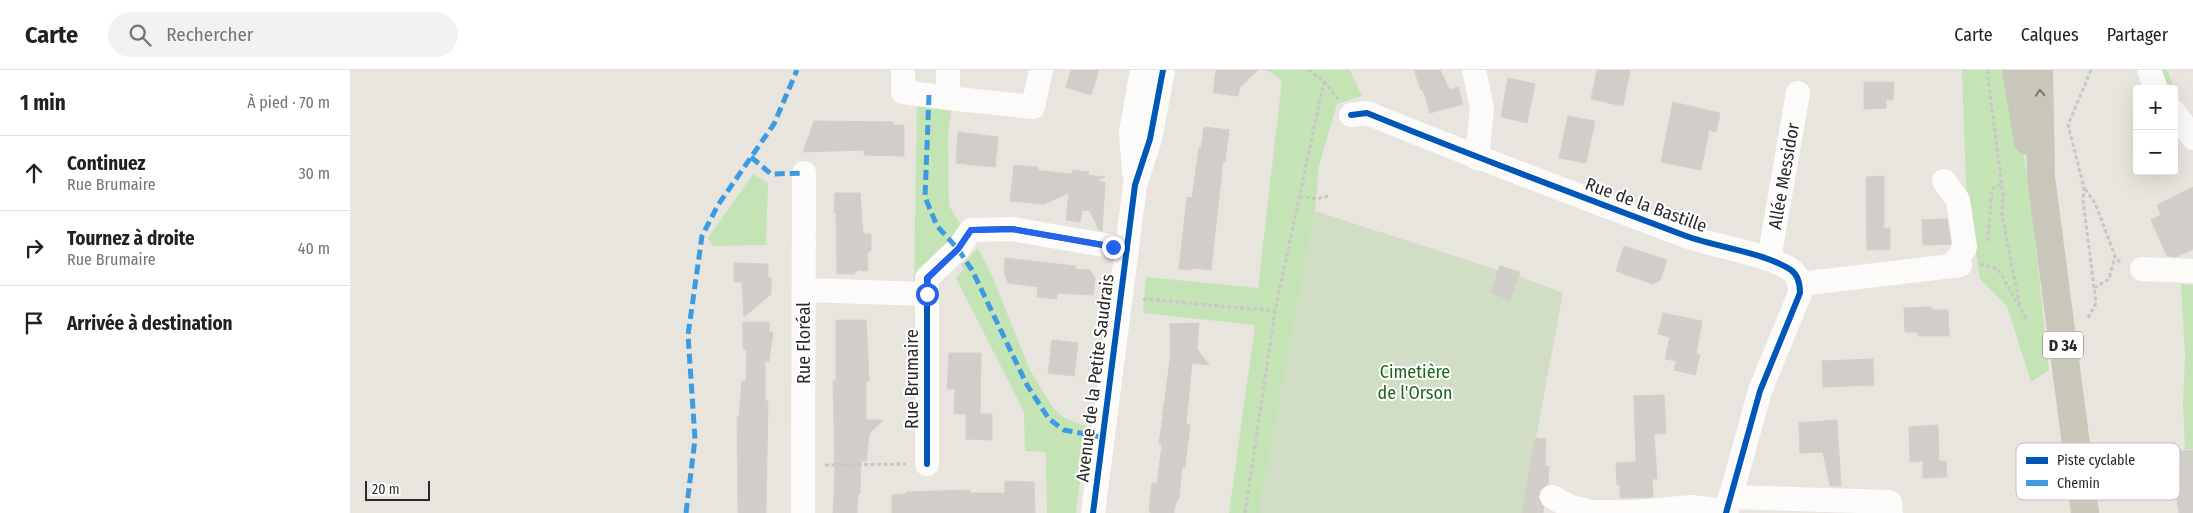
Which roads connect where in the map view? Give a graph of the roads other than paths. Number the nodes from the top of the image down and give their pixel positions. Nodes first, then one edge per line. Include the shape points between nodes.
1 (903, 70) edge
2 (948, 70) edge
3 (1041, 70) edge
4 (1142, 70) edge
5 (1163, 70) edge
6 (1474, 70) edge
7 (2016, 70) edge
8 (2039, 70) edge
9 (2149, 70) edge
10 (2155, 85) edge
11 (1798, 93) dead end
12 (948, 98) junction
13 (1351, 115) dead end
14 (2178, 117) edge
15 (2193, 138) edge
16 (1477, 158) junction
17 (804, 173) dead end
18 (2041, 177) junction
19 (1944, 181) dead end
20 (1135, 185) junction
21 (1127, 249) junction
22 (1769, 260) junction
23 (2142, 269) road end
24 (2193, 271) edge
25 (1800, 284) junction
26 (804, 290) junction
27 (927, 294) junction
28 (2076, 443) edge
29 (927, 464) road end
30 (1552, 497) dead end
31 (2083, 500) edge
32 (1728, 507) edge
33 (803, 513) edge
34 (1093, 513) edge
35 (1891, 513) edge
36 (2085, 513) edge

1 - 12 street via 903,92
2 - 12 street
3 - 12 street via 1033,107
4 - 20 street, Avenue de la Petite Saudrais via 1131,132
5 - 20 street, Avenue de la Petite Saudrais via 1150,139
6 - 16 street via 1482,108
7 - 18 main road, D 34 via 2029,149
18 -> 8 main road, D 34
9 - 10 street
11 - 22 street, Allée Messidor
13 - 16 street, Rue de la Bastille via 1367,113
14 - 15 street
16 - 22 street, Rue de la Bastille via 1707,244
17 - 26 street, Rue Floréal
18 - 28 main road, D 34
19 - 25 street via 1958,200 1965,265
20 - 21 street, Avenue de la Petite Saudrais
21 - 27 street, Rue Brumaire via 1012,229 971,230 958,249 928,278
21 - 34 street, Avenue de la Petite Saudrais
22 - 25 street, Rue de la Bastille via 1792,271
23 - 24 street
25 - 32 street via 1800,293 1760,391
26 - 27 street
26 - 33 street, Rue Floréal
27 - 29 street, Rue Brumaire
30 - 32 street via 1571,507 1592,512
31 - 36 main road, D 34
32 - 35 street via 1890,502

